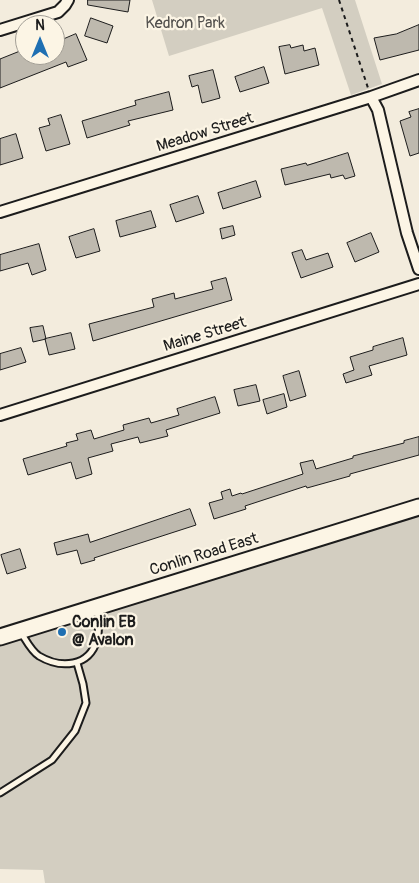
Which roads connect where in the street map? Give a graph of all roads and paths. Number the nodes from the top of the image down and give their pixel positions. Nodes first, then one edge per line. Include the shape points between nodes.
1 (68, 0) edge
2 (339, 0) edge
3 (0, 30) edge
4 (419, 80) edge
5 (372, 97) junction
6 (0, 212) edge
7 (419, 269) edge
8 (419, 284) edge
9 (0, 415) edge
10 (419, 507) edge
11 (97, 607) junction
12 (20, 631) junction
13 (0, 637) edge
14 (77, 663) junction
15 (0, 793) edge

1 - 3 street via 58,12
2 - 5 path
4 - 5 street, Meadow Street
5 - 6 street, Meadow Street
5 - 7 street
8 - 9 street, Maine Street
10 - 11 street, Conlin Road East
11 - 12 street, Conlin Road East
11 - 14 lane via 97,640 88,656
12 - 13 street, Conlin Road East
12 - 14 lane via 38,656 66,665
14 - 15 lane via 86,703 75,731 52,760

